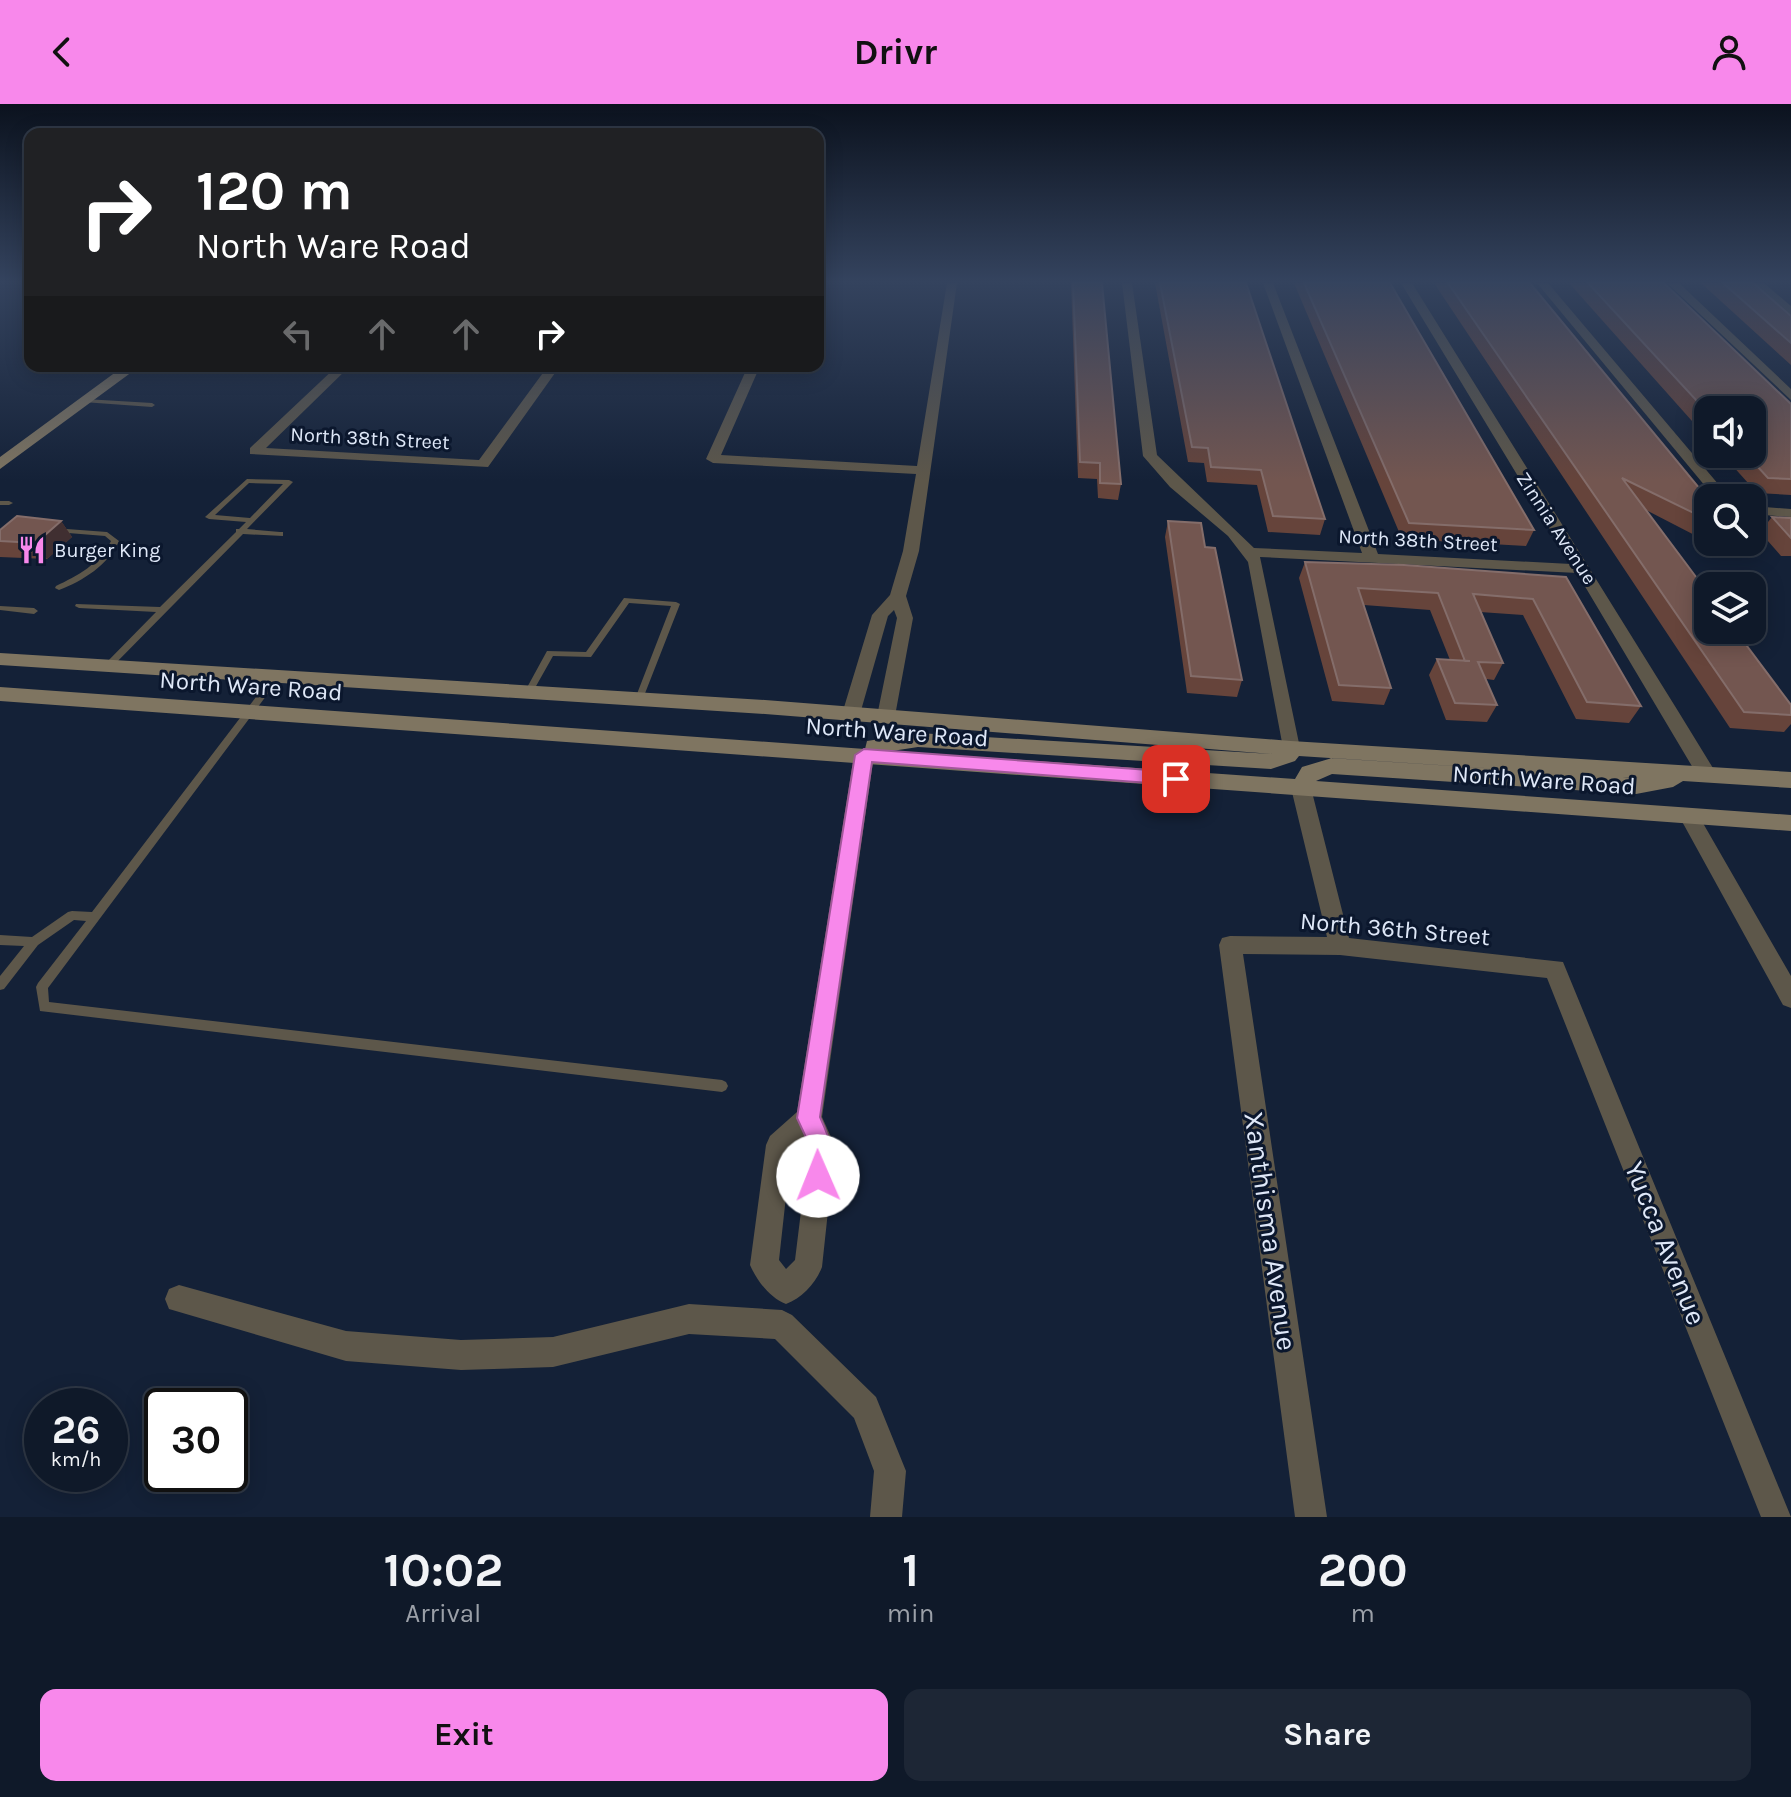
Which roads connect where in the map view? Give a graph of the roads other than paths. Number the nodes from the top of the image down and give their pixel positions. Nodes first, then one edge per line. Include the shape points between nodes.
1 (942, 349) edge
2 (1136, 349) edge
3 (1293, 349) edge
4 (1447, 349) edge
5 (1598, 349) edge
6 (1741, 349) edge
7 (125, 372) edge
8 (338, 372) edge
9 (550, 372) edge
10 (751, 372) edge
11 (1791, 396) edge
12 (85, 401) junction
13 (152, 405) dead end
14 (0, 463) edge
15 (923, 470) junction
16 (1711, 484) edge
17 (1766, 511) edge
18 (1791, 513) edge
19 (253, 520) junction
20 (42, 529) edge
21 (239, 531) junction
22 (280, 534) dead end
23 (1251, 552) junction
24 (1371, 556) junction
25 (1582, 569) junction
26 (59, 588) dead end
27 (898, 596) junction
28 (79, 606) dead end
29 (0, 608) edge
30 (161, 610) junction
31 (34, 611) dead end
32 (870, 653) junction
33 (898, 656) junction
34 (0, 659) edge
35 (106, 668) junction
36 (275, 678) junction
37 (528, 693) junction
38 (0, 694) edge
39 (639, 699) junction
40 (249, 712) junction
41 (851, 714) junction
42 (886, 716) junction
43 (1291, 748) junction
44 (821, 752) junction
45 (864, 755) junction
46 (1706, 773) junction
47 (1791, 780) edge
48 (1301, 788) junction
49 (1689, 816) junction
50 (1791, 823) edge
51 (93, 917) junction
52 (0, 940) edge
53 (34, 942) junction
54 (1230, 945) joint
55 (1340, 946) junction
56 (1555, 969) joint
57 (0, 985) edge
58 (1791, 998) edge
59 (722, 1086) dead end
60 (809, 1118) junction
61 (786, 1290) junction
62 (179, 1299) dead end
63 (782, 1325) junction
64 (886, 1517) edge
65 (1311, 1517) edge
66 (1777, 1517) edge

1 - 15 street
2 - 23 street via 1150,456
3 - 24 street
4 - 25 street, Zinnia Avenue
5 - 16 street
6 - 11 street
7 - 12 main road
8 - 9 street, North 38th Street via 255,451 483,464
10 - 15 street via 713,459
12 - 13 lane
12 - 14 main road
15 - 27 street
17 - 18 street
19 - 19 lane via 271,501 289,482 247,481 209,517
19 - 21 lane
20 - 26 lane via 107,534 115,541 83,575
21 - 22 lane
21 - 30 lane
23 - 24 street, North 38th Street
23 - 43 street
24 - 25 street, North 38th Street
25 - 46 street, Zinnia Avenue
27 - 32 street via 880,615
27 - 33 street via 905,618
28 - 30 lane
29 - 31 lane
30 - 35 lane
32 - 33 street
32 - 41 street
33 - 42 street
34 - 35 main road, North Ware Road
35 - 36 main road, North Ware Road
36 - 37 main road, North Ware Road
36 - 40 lane
37 - 39 main road, North Ware Road
37 - 39 lane via 550,653 588,655 627,600 676,604
38 - 40 main road, North Ware Road
39 - 41 main road, North Ware Road
40 - 44 main road, North Ware Road
40 - 51 lane
41 - 42 main road, North Ware Road
42 - 43 main road, North Ware Road
43 - 44 main road via 1288,756 1271,762 918,740
43 - 46 main road, North Ware Road
44 - 45 main road, North Ware Road
45 - 48 main road, North Ware Road
45 - 60 street
46 - 47 main road, North Ware Road
46 - 48 main road via 1636,786 1332,766 1310,772
48 - 49 main road, North Ware Road
48 - 55 street
49 - 50 main road, North Ware Road
49 - 58 street
51 - 53 lane via 72,915
51 - 59 lane via 42,987 44,1007
52 - 53 lane
53 - 57 lane
54 - 55 street, North 36th Street
54 - 65 street, Xanthisma Avenue
55 - 56 street, North 36th Street
56 - 66 street, Yucca Avenue
60 - 61 street via 822,1146 808,1267
60 - 61 street via 779,1145 764,1265
61 - 63 street
62 - 63 street via 346,1346 461,1355 553,1352 689,1319
63 - 64 street via 865,1408 890,1471

